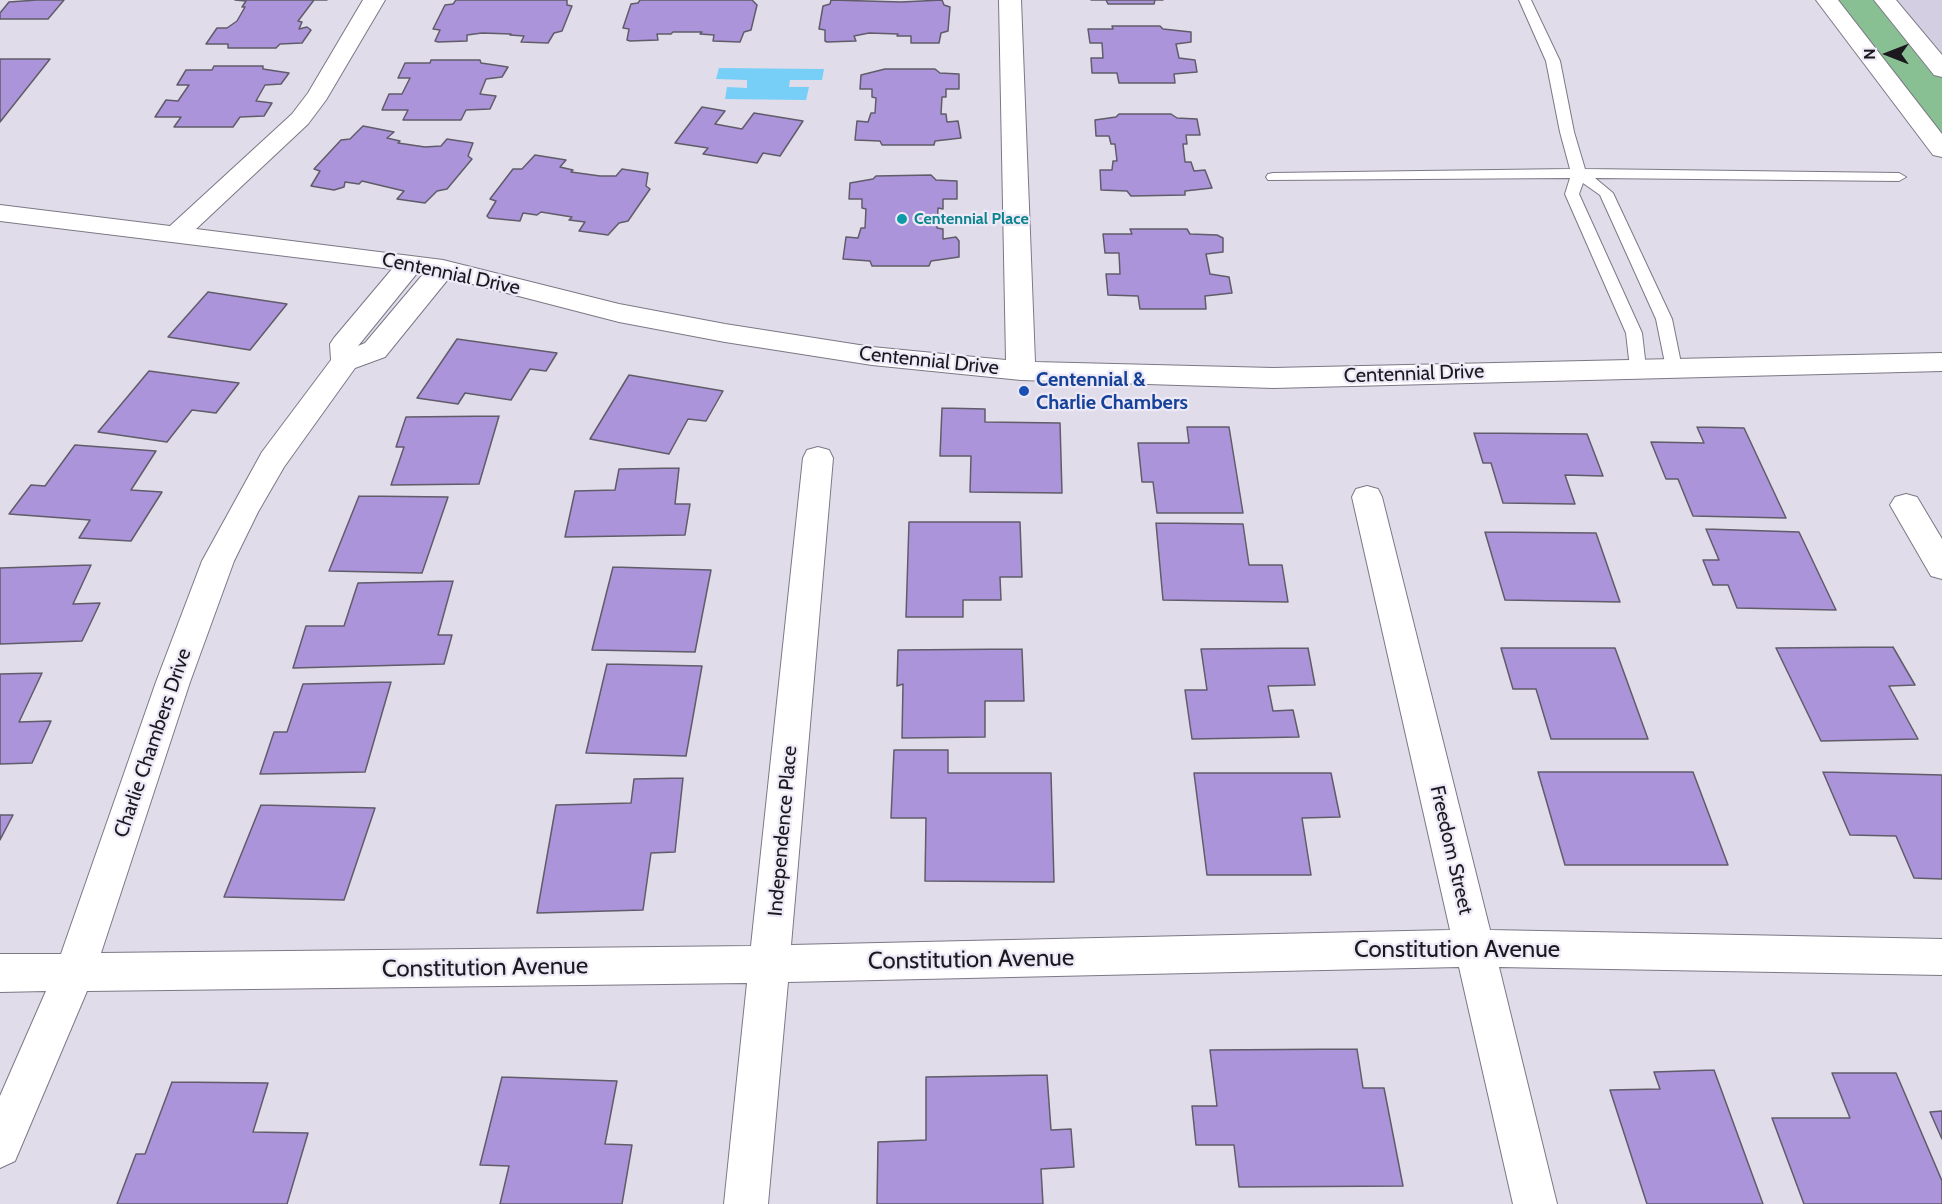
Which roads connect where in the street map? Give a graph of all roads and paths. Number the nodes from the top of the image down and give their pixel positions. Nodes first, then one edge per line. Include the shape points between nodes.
1 (374, 0) edge
2 (1010, 0) edge
3 (1525, 0) edge
4 (1827, 0) edge
5 (1885, 0) edge
6 (1939, 62) edge
7 (1942, 150) edge
8 (1579, 172) junction
9 (1273, 177) dead end
10 (1899, 177) dead end
11 (0, 213) edge
12 (176, 234) junction
13 (1598, 253) junction
14 (1634, 253) junction
15 (411, 263) junction
16 (443, 268) junction
17 (345, 361) junction
18 (1942, 362) edge
19 (1638, 368) junction
20 (1674, 368) junction
21 (1021, 371) junction
22 (818, 458) dead end
23 (1367, 497) dead end
24 (1906, 505) dead end
25 (1942, 567) edge
26 (1474, 948) junction
27 (1942, 957) edge
28 (770, 964) junction
29 (0, 973) edge
30 (74, 973) junction
31 (0, 1146) edge
32 (746, 1204) edge
33 (1535, 1204) edge

1 - 12 street via 300,119
2 - 21 street
3 - 8 lane via 1553,62
4 - 7 street
5 - 6 street
8 - 9 lane
8 - 10 lane
8 - 13 lane via 1572,195
8 - 14 lane via 1606,193
11 - 12 street, Centennial Drive
12 - 15 street, Centennial Drive
13 - 14 lane
13 - 19 lane via 1634,333
14 - 20 lane via 1664,319
15 - 16 street, Centennial Drive
15 - 17 street, Charlie Chambers Drive via 344,344
16 - 17 street via 375,350
16 - 21 street, Centennial Drive via 619,313 725,333 872,356
17 - 30 street, Charlie Chambers Drive via 273,460 218,561
18 - 20 street, Centennial Drive
19 - 20 street, Centennial Drive
19 - 21 street, Centennial Drive via 1274,378
22 - 28 street, Independence Place
23 - 26 street, Freedom Street
24 - 25 street
26 - 27 street, Constitution Avenue
26 - 28 street, Constitution Avenue
26 - 33 street, Freedom Street
28 - 30 street, Constitution Avenue
28 - 32 street, Independence Place
29 - 30 street, Constitution Avenue
30 - 31 street, Charlie Chambers Drive

